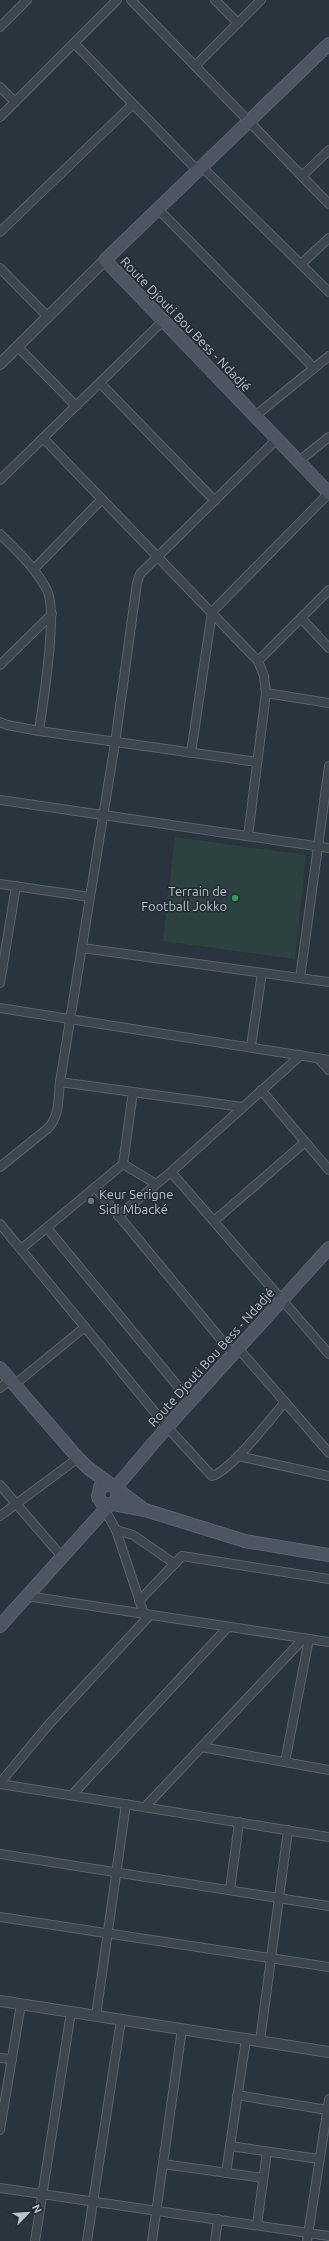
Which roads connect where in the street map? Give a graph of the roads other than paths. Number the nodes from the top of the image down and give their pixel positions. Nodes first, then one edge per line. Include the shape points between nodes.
1 (27, 0) edge
2 (118, 0) edge
3 (131, 0) edge
4 (215, 0) edge
5 (261, 0) edge
6 (238, 23) junction
7 (0, 27) edge
8 (74, 43) junction
9 (329, 44) edge
10 (195, 66) junction
11 (0, 87) edge
12 (15, 102) junction
13 (133, 104) junction
14 (0, 117) edge
15 (249, 121) junction
16 (329, 150) edge
17 (200, 168) junction
18 (302, 176) junction
19 (329, 204) edge
20 (158, 209) junction
21 (0, 232) edge
22 (329, 238) edge
23 (105, 260) junction
24 (301, 264) junction
25 (0, 268) edge
26 (329, 292) edge
27 (48, 317) junction
28 (163, 321) junction
29 (18, 347) junction
30 (329, 356) edge
31 (1, 360) edge
32 (314, 368) junction
33 (100, 383) junction
34 (76, 406) junction
35 (255, 416) junction
36 (329, 437) edge
37 (43, 438) junction
38 (277, 439) junction
39 (299, 461) junction
40 (0, 480) edge
41 (329, 493) edge
42 (102, 499) junction
43 (215, 501) junction
44 (0, 534) edge
45 (158, 557) junction
46 (34, 569) junction
47 (329, 590) edge
48 (212, 612) junction
49 (52, 614) junction
50 (301, 618) junction
51 (329, 648) edge
52 (1, 660) edge
53 (258, 661) junction
54 (266, 693) junction
55 (329, 702) edge
56 (0, 722) edge
57 (39, 731) junction
58 (115, 743) junction
59 (191, 753) junction
60 (257, 762) junction
61 (329, 771) edge
62 (0, 800) edge
63 (103, 815) junction
64 (248, 836) junction
65 (318, 846) junction
66 (329, 848) edge
67 (0, 884) edge
68 (16, 886) junction
69 (90, 897) junction
70 (82, 948) junction
71 (262, 973) junction
72 (300, 978) junction
73 (329, 982) edge
74 (0, 983) edge
75 (0, 1008) edge
76 (71, 1019) junction
77 (251, 1046) junction
78 (301, 1054) junction
79 (318, 1058) junction
80 (329, 1060) edge
81 (329, 1070) edge
82 (60, 1082) junction
83 (261, 1090) junction
84 (133, 1092) junction
85 (242, 1108) junction
86 (305, 1142) junction
87 (123, 1164) junction
88 (0, 1167) edge
89 (329, 1170) edge
90 (171, 1172) junction
91 (156, 1184) junction
92 (95, 1188) junction
93 (118, 1216) junction
94 (214, 1221) junction
95 (0, 1224) edge
96 (47, 1228) junction
97 (329, 1248) edge
98 (21, 1249) junction
99 (282, 1300) junction
100 (85, 1327) junction
101 (236, 1351) junction
102 (329, 1354) edge
103 (0, 1368) edge
104 (12, 1383) junction
105 (0, 1388) edge
106 (190, 1401) junction
107 (285, 1402) junction
108 (167, 1427) junction
109 (329, 1453) edge
110 (238, 1456) junction
111 (78, 1458) junction
112 (88, 1468) junction
113 (329, 1476) edge
114 (0, 1485) edge
115 (115, 1487) junction
116 (105, 1502) junction
117 (17, 1504) junction
118 (145, 1510) junction
119 (0, 1516) edge
120 (116, 1530) junction
121 (329, 1555) edge
122 (63, 1558) junction
123 (175, 1564) junction
124 (329, 1579) edge
125 (27, 1596) junction
126 (139, 1601) junction
127 (147, 1614) junction
128 (0, 1626) edge
129 (228, 1627) junction
130 (306, 1639) junction
131 (329, 1642) edge
132 (201, 1748) junction
133 (285, 1762) junction
134 (329, 1770) edge
135 (0, 1783) edge
136 (72, 1795) junction
137 (126, 1804) junction
138 (145, 1807) junction
139 (239, 1822) junction
140 (288, 1830) junction
141 (329, 1837) edge
142 (0, 1854) edge
143 (116, 1873) junction
144 (230, 1890) junction
145 (279, 1898) junction
146 (329, 1906) edge
147 (0, 1917) edge
148 (108, 1934) junction
149 (272, 1959) junction
150 (329, 1967) edge
151 (0, 2001) edge
152 (20, 2004) junction
153 (71, 2012) junction
154 (96, 2016) junction
155 (121, 2020) junction
156 (182, 2029) junction
157 (246, 2039) junction
158 (260, 2041) junction
159 (329, 2052) edge
160 (0, 2058) edge
161 (12, 2059) junction
162 (238, 2095) junction
163 (329, 2099) edge
164 (327, 2110) junction
165 (0, 2130) edge
166 (230, 2146) junction
167 (267, 2152) junction
168 (320, 2159) junction
169 (163, 2164) junction
170 (226, 2173) junction
171 (263, 2178) junction
172 (0, 2188) edge
173 (42, 2194) junction
174 (93, 2201) junction
175 (156, 2210) junction
176 (218, 2219) junction
177 (257, 2226) junction
178 (329, 2236) edge
179 (307, 2237) edge
180 (35, 2241) edge
181 (87, 2241) edge
182 (152, 2241) edge
183 (215, 2241) edge

1 - 7 street
2 - 8 street
3 - 10 street
4 - 6 street
5 - 6 street
6 - 10 street
8 - 12 street
8 - 13 street
9 - 15 main road, Route Djouti Bou Bess - Ndadjé
10 - 15 street
11 - 12 street
12 - 14 street
13 - 17 street
13 - 21 street
15 - 17 main road, Route Djouti Bou Bess - Ndadjé
15 - 18 street
16 - 18 street
17 - 20 main road, Route Djouti Bou Bess - Ndadjé
17 - 24 street
18 - 19 street
20 - 23 main road, Route Djouti Bou Bess - Ndadjé
20 - 32 street
22 - 24 street
23 - 27 street
23 - 28 main road, Route Djouti Bou Bess - Ndadjé
24 - 26 street
25 - 27 street
27 - 29 street
28 - 33 street
28 - 35 main road, Route Djouti Bou Bess - Ndadjé
29 - 31 street
29 - 34 street
30 - 32 street
32 - 35 street
33 - 34 street
33 - 43 street
34 - 37 street
35 - 38 main road, Route Djouti Bou Bess - Ndadjé
36 - 39 street
37 - 40 street
37 - 42 street
38 - 39 main road, Route Djouti Bou Bess - Ndadjé
38 - 43 street
39 - 41 main road, Route Djouti Bou Bess - Ndadjé
41 - 48 street
42 - 45 street
42 - 46 street
43 - 45 street
44 - 46 street
45 - 48 street
45 - 58 street via 140,574 137,583
46 - 49 street via 48,591
47 - 50 street
48 - 53 street
48 - 59 street
49 - 52 street
49 - 57 street
50 - 51 street
50 - 53 street
53 - 54 street via 264,676
54 - 55 street
54 - 60 street
56 - 57 street
57 - 58 street
58 - 59 street
58 - 63 street
59 - 60 street
60 - 64 street
61 - 65 street
62 - 63 street
63 - 64 street
63 - 69 street
64 - 65 street
65 - 66 street
65 - 72 street
67 - 68 street
68 - 69 street
68 - 74 street
69 - 70 street
70 - 71 street
70 - 76 street
71 - 72 street
71 - 77 street
72 - 73 street
75 - 76 street
76 - 77 street
76 - 82 street
77 - 78 street
78 - 79 street
78 - 83 street
79 - 80 street
79 - 81 street
82 - 84 street
82 - 88 street via 54,1123
83 - 85 street
83 - 86 street
84 - 85 street
84 - 87 street
85 - 90 street
86 - 89 street
86 - 94 street
87 - 91 street
87 - 92 street
90 - 91 street
90 - 94 street
91 - 93 street
92 - 93 street
92 - 96 street
93 - 101 street
94 - 99 street
95 - 98 street
96 - 98 street
96 - 106 street
97 - 99 main road, Route Djouti Bou Bess - Ndadjé
98 - 100 street
99 - 101 main road, Route Djouti Bou Bess - Ndadjé
99 - 102 street
100 - 104 street
100 - 108 street
101 - 106 main road, Route Djouti Bou Bess - Ndadjé
101 - 107 street
103 - 104 main road
104 - 105 street
104 - 111 main road
106 - 108 main road, Route Djouti Bou Bess - Ndadjé
107 - 109 street
107 - 110 street
108 - 110 street via 212,1476 217,1475
108 - 115 main road, Route Djouti Bou Bess - Ndadjé
110 - 113 street
111 - 112 main road
111 - 117 street
112 - 115 main road
112 - 116 main road
114 - 117 street
115 - 116 main road via 118,1498
115 - 116 main road via 103,1484
115 - 118 main road
116 - 118 main road
116 - 120 street
116 - 122 main road via 87,1530
117 - 119 street
117 - 122 street
118 - 121 main road via 245,1541
120 - 123 street via 133,1535
120 - 126 street
122 - 125 main road
123 - 124 street via 185,1556
123 - 126 street
125 - 127 street
125 - 128 main road
126 - 127 street
127 - 129 street
127 - 135 street
129 - 130 street
129 - 136 street
130 - 131 street
130 - 132 street
130 - 133 street
132 - 133 street
132 - 138 street
133 - 134 street
135 - 136 street
136 - 137 street
137 - 138 street
137 - 143 street
138 - 139 street
139 - 140 street
139 - 144 street
140 - 141 street
140 - 145 street
142 - 143 street
143 - 144 street
143 - 148 street
144 - 145 street
145 - 146 street
145 - 149 street
147 - 148 street
148 - 149 street
148 - 154 street
149 - 150 street
149 - 158 street
151 - 152 street
152 - 153 street
152 - 161 street
153 - 154 street
153 - 173 street
154 - 155 street
155 - 156 street
155 - 174 street
156 - 157 street
156 - 169 street
157 - 158 street
157 - 162 street
158 - 159 street
160 - 161 street
161 - 165 street
162 - 164 street
162 - 166 street
163 - 164 street
164 - 168 street
166 - 167 street
166 - 170 street
167 - 168 street
167 - 171 street
168 - 179 street
169 - 170 street
169 - 175 street
170 - 171 street
171 - 177 street
172 - 173 street
173 - 174 street
173 - 180 street
174 - 175 street
174 - 181 street
175 - 176 street
175 - 182 street
176 - 177 street
176 - 183 street
177 - 179 street
178 - 179 street

